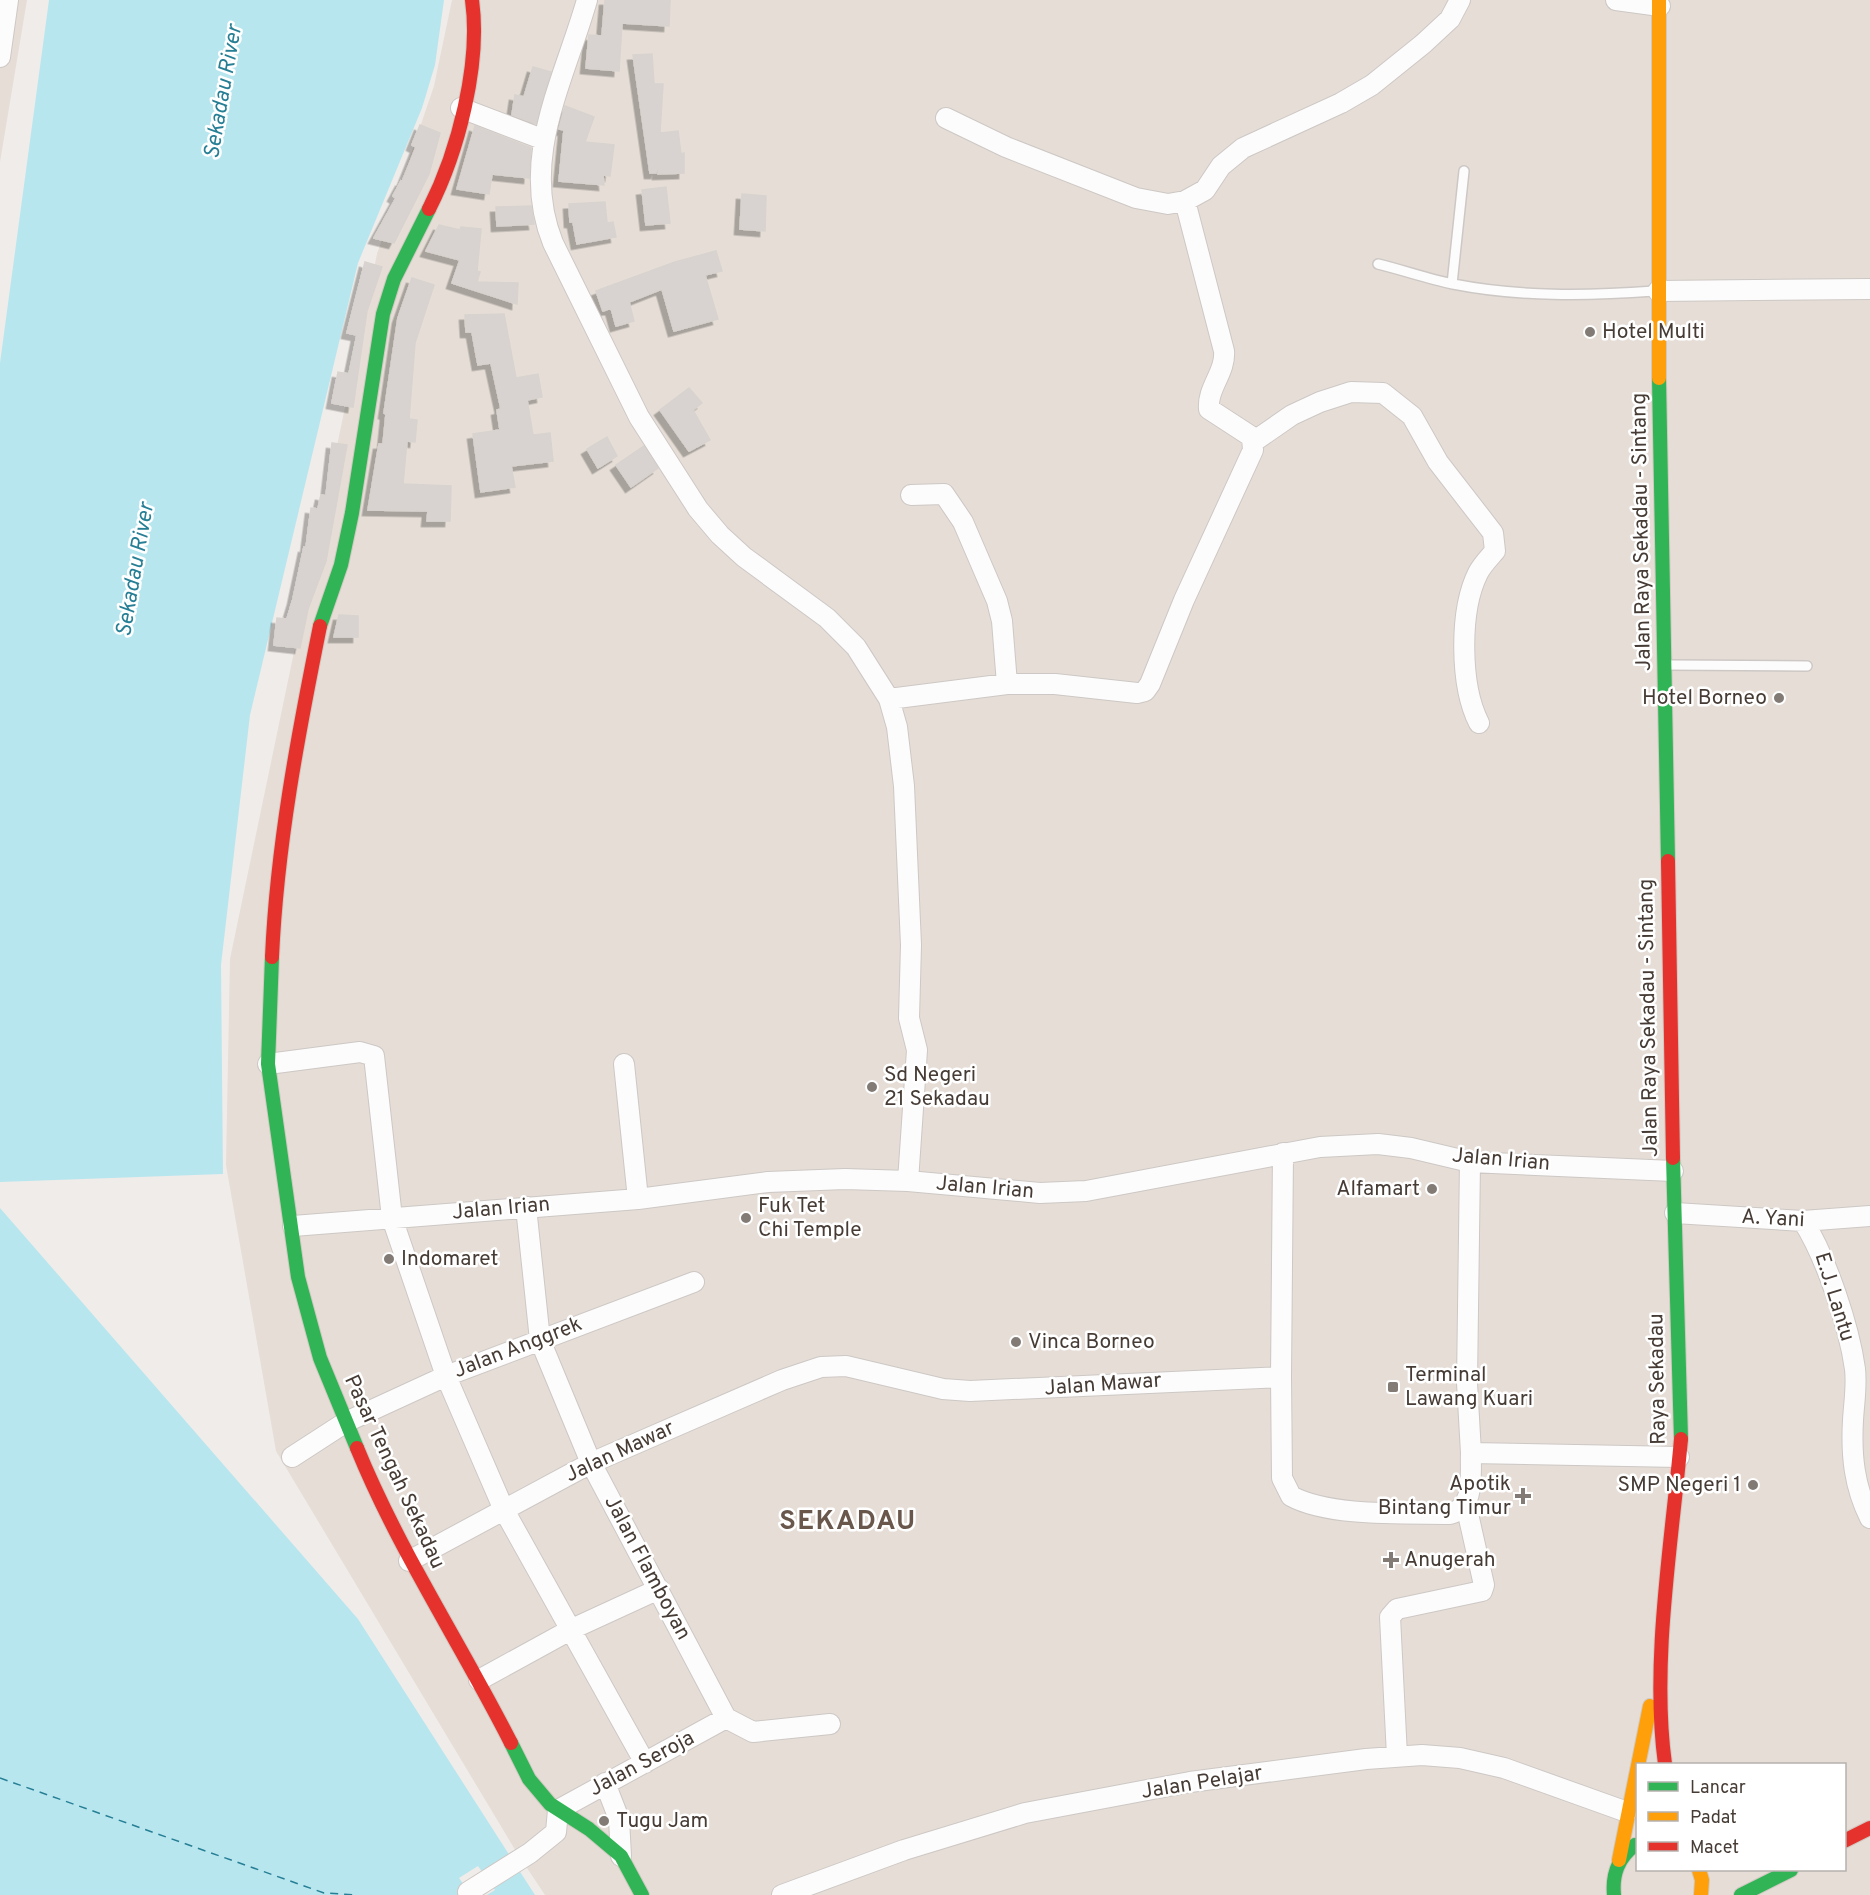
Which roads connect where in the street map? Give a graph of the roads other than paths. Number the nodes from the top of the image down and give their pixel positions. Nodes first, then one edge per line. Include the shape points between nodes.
1 (8, 0) edge
2 (472, 0) edge
3 (587, 0) edge
4 (1460, 0) edge
5 (1616, 0) edge
6 (1659, 3) edge
7 (0, 57) edge
8 (461, 108) junction
9 (946, 118) dead end
10 (542, 139) junction
11 (1464, 171) dead end
12 (1185, 201) junction
13 (1378, 264) dead end
14 (1452, 284) junction
15 (1870, 289) edge
16 (1658, 291) junction
17 (1253, 442) junction
18 (911, 495) dead end
19 (1665, 665) junction
20 (1807, 666) dead end
21 (1007, 684) junction
22 (889, 699) junction
23 (1479, 723) dead end
24 (268, 1064) junction
25 (624, 1064) dead end
26 (1283, 1154) junction
27 (1470, 1162) junction
28 (1672, 1171) junction
29 (908, 1181) junction
30 (638, 1199) junction
31 (526, 1207) junction
32 (1675, 1213) junction
33 (1870, 1216) edge
34 (392, 1218) junction
35 (1803, 1221) junction
36 (293, 1226) junction
37 (694, 1282) dead end
38 (540, 1340) junction
39 (446, 1376) junction
40 (1281, 1377) junction
41 (346, 1422) junction
42 (1471, 1453) junction
43 (292, 1457) dead end
44 (1679, 1457) junction
45 (591, 1463) junction
46 (1466, 1505) junction
47 (504, 1510) junction
48 (1870, 1518) edge
49 (409, 1561) junction
50 (659, 1589) junction
51 (572, 1629) junction
52 (1662, 1649) junction
53 (479, 1680) junction
54 (726, 1719) junction
55 (830, 1724) dead end
56 (1397, 1756) junction
57 (645, 1763) junction
58 (1638, 1763) edge
59 (1665, 1763) edge
60 (1636, 1770) edge
61 (605, 1783) junction
62 (558, 1810) junction
63 (1627, 1812) junction
64 (1870, 1828) edge
65 (1846, 1841) edge
66 (1636, 1846) edge
67 (621, 1856) junction
68 (1619, 1860) junction
69 (1700, 1871) edge
70 (1787, 1871) edge
71 (1611, 1891) edge
72 (468, 1892) dead end
73 (642, 1895) edge
74 (782, 1895) edge
75 (1701, 1895) edge
76 (1741, 1895) edge

1 - 7 street
2 - 8 main road, Pasar Tengah Sekadau via 470,77
3 - 10 street
4 - 12 street via 1456,11 1436,32 1366,90 1243,148 1221,166 1205,190
5 - 6 street
6 - 16 main road, Jalan Raya Sekadau - Sintang
8 - 10 street
8 - 24 main road, Pasar Tengah Sekadau via 444,180 394,279 383,314 352,513 313,657 275,892
9 - 12 street via 1006,147 1136,198 1168,204
10 - 22 street via 539,196 544,220 639,417 666,463 720,535 827,618 856,647
11 - 14 lane
12 - 17 street via 1224,351 1225,362 1208,402 1209,409 1246,432
13 - 14 lane
14 - 16 lane via 1585,296
15 - 16 street
16 - 19 main road, Jalan Raya Sekadau - Sintang
17 - 21 street via 1253,450 1145,691
17 - 23 street via 1292,415 1351,392 1383,393 1412,417 1438,462 1493,533 1495,550 1478,572 1467,603 1465,666 1471,707
18 - 21 street via 944,494 963,522 1000,612
19 - 20 lane
19 - 28 main road, Jalan Raya Sekadau - Sintang
21 - 22 street
22 - 29 street via 897,727 904,786 911,945 909,1018 917,1050
24 - 34 street via 360,1052 374,1056
24 - 36 main road, Pasar Tengah Sekadau via 278,1151
25 - 30 street
26 - 27 street, Jalan Irian via 1320,1147 1378,1144
26 - 29 street, Jalan Irian via 1086,1191 1040,1193
26 - 40 street
27 - 28 street, Jalan Irian
27 - 42 street via 1467,1383
28 - 32 main road, Raya Sekadau
29 - 30 street, Jalan Irian via 768,1182
30 - 31 street, Jalan Irian
31 - 34 street, Jalan Irian
31 - 38 street, Jalan Flamboyan
32 - 35 street, A. Yani
32 - 44 main road, Raya Sekadau via 1682,1426
33 - 35 street, A. Yani
34 - 36 street, Jalan Irian
34 - 39 street
35 - 48 street, E.J. Lantu via 1819,1246 1853,1360 1855,1483
36 - 41 main road, Pasar Tengah Sekadau via 298,1277 320,1358
37 - 38 street, Jalan Anggrek
38 - 39 street, Jalan Anggrek
38 - 45 street, Jalan Flamboyan
39 - 41 street, Jalan Anggrek
39 - 47 street
40 - 45 street, Jalan Mawar via 970,1391 943,1389 836,1365 782,1380
40 - 46 street via 1282,1478 1291,1496 1316,1507 1387,1513 1450,1514
41 - 43 street, Jalan Anggrek
41 - 49 main road, Pasar Tengah Sekadau
42 - 44 street
42 - 46 street
44 - 52 main road, Raya Sekadau
45 - 47 street, Jalan Mawar
45 - 50 street, Jalan Flamboyan
46 - 56 street via 1485,1584 1482,1591 1397,1609 1390,1617
47 - 49 street, Jalan Mawar
47 - 51 street
49 - 53 main road, Pasar Tengah Sekadau
50 - 51 street
50 - 54 street, Jalan Flamboyan
51 - 53 street
51 - 57 street
52 - 58 main road
52 - 59 main road, Raya Sekadau via 1661,1735
53 - 62 main road, Pasar Tengah Sekadau via 529,1779
54 - 55 street via 753,1732
54 - 57 street, Jalan Seroja
56 - 63 street, Jalan Pelajar via 1460,1758 1484,1763
56 - 74 street, Jalan Pelajar via 1190,1782 1025,1813 904,1850
57 - 61 street, Jalan Seroja
60 - 63 main road
61 - 62 street, Jalan Seroja
61 - 67 street via 619,1820
62 - 67 main road, Pasar Tengah Sekadau via 603,1839
62 - 72 street via 556,1832
63 - 68 main road
64 - 65 main road
66 - 68 main road
67 - 73 main road
68 - 71 main road
69 - 75 main road
70 - 76 main road

